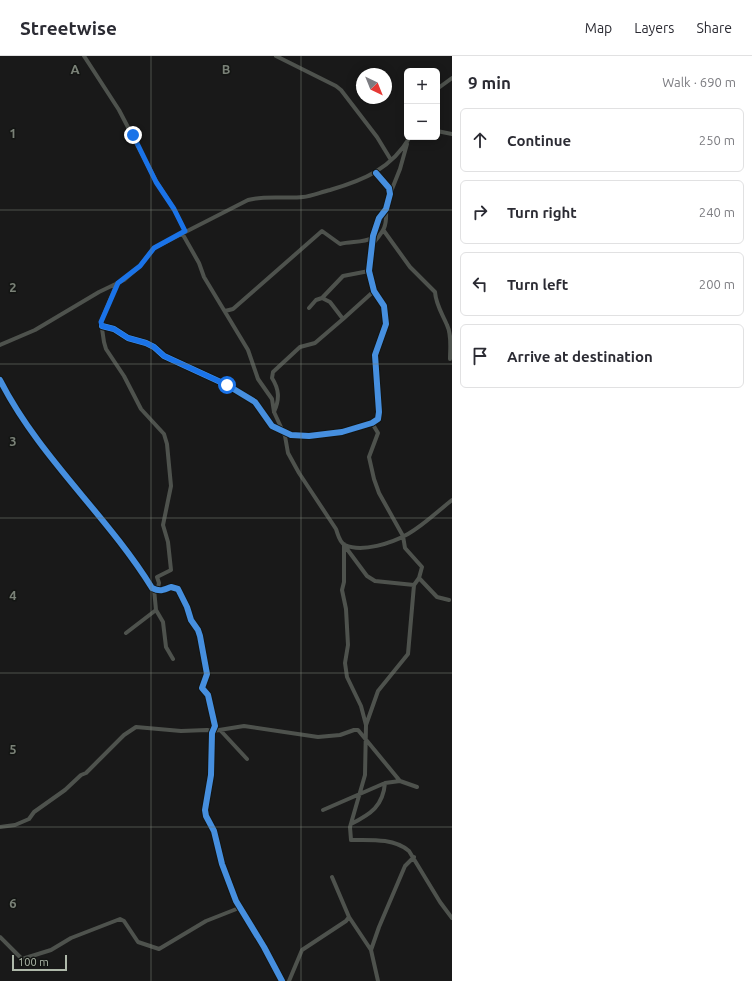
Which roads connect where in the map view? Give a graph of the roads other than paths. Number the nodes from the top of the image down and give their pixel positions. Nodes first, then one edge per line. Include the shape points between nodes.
1 (84, 56) edge
2 (276, 56) edge
3 (452, 78) edge
4 (440, 87) edge
5 (440, 132) edge
6 (452, 134) edge
7 (408, 140) edge
8 (409, 140) edge
9 (391, 160) junction
10 (376, 173) junction
11 (390, 194) junction
12 (386, 209) junction
13 (384, 231) junction
14 (184, 232) junction
15 (372, 238) junction
16 (372, 246) junction
17 (369, 271) junction
18 (118, 283) junction
19 (374, 291) junction
20 (322, 298) junction
21 (309, 308) dead end
22 (225, 311) junction
23 (343, 319) junction
24 (102, 326) junction
25 (0, 345) edge
26 (450, 360) dead end
27 (0, 380) edge
28 (274, 412) junction
29 (372, 423) junction
30 (283, 431) junction
31 (452, 500) edge
32 (403, 536) junction
33 (344, 544) junction
34 (419, 578) junction
35 (414, 585) junction
36 (156, 590) junction
37 (451, 599) edge
38 (156, 610) junction
39 (126, 633) dead end
40 (173, 659) dead end
41 (366, 725) junction
42 (213, 731) junction
43 (221, 731) junction
44 (365, 736) junction
45 (247, 759) dead end
46 (400, 781) junction
47 (385, 783) junction
48 (416, 787) dead end
49 (361, 792) junction
50 (323, 810) dead end
51 (351, 824) junction
52 (0, 827) edge
53 (414, 857) junction
54 (332, 878) dead end
55 (239, 908) junction
56 (349, 917) junction
57 (452, 918) edge
58 (0, 937) edge
59 (371, 950) junction
60 (282, 981) edge
61 (289, 981) edge
62 (378, 981) edge

1 - 14 street via 119,110
2 - 9 street via 341,90 377,136
3 - 4 street
5 - 6 street
7 - 9 street
8 - 11 street
9 - 10 street
10 - 11 street via 385,182
10 - 14 street via 353,183 304,197 259,197 248,200
11 - 12 street
12 - 13 street via 387,223
12 - 15 street via 379,218
13 - 16 street
13 - 26 street via 410,267 435,292 440,313 448,326
14 - 18 street via 154,248 140,266
14 - 22 street via 204,277
15 - 16 street
15 - 22 street via 340,244 322,231 233,309
16 - 17 street
17 - 19 street
17 - 20 street via 343,276
18 - 24 street via 101,322
18 - 25 street via 35,330
19 - 23 street
19 - 29 street via 384,306 386,324 375,355 379,412 378,418
20 - 21 street via 316,300
20 - 23 street via 330,302
22 - 28 street via 248,350 258,379 272,399
23 - 28 street via 315,343 300,347 273,372 272,378 278,388
24 - 30 street via 150,345 164,356 227,385 254,402 272,426
24 - 36 street via 106,349 142,409 164,434 167,444 171,486 163,524 171,570 158,576
27 - 36 street via 34,436
28 - 30 street
29 - 30 street via 323,435 291,435
29 - 32 street via 378,433 369,457 374,479
30 - 33 street via 288,452 299,474
31 - 32 street
32 - 33 street via 384,544 366,547 356,548
32 - 34 street via 405,548 422,567
33 - 35 street via 363,571 375,581
33 - 41 street via 342,590 348,644 345,663 347,677 361,706
34 - 35 street
34 - 37 street via 437,597
35 - 41 street via 408,654 378,691
36 - 38 street
36 - 42 street via 163,591 172,587 178,589 198,630 207,674 202,688 210,702
38 - 39 street
38 - 40 street via 163,622 166,647
41 - 44 street
42 - 43 street
42 - 52 street via 181,732 136,727 124,735 86,773 34,812 29,819 16,825
42 - 55 street via 211,776 205,810 214,831 226,878
43 - 44 street via 244,726 318,737 358,730
43 - 45 street
44 - 46 street
44 - 49 street via 365,775
46 - 47 street
46 - 48 street
47 - 49 street
47 - 51 street via 379,806
49 - 50 street
49 - 51 street
51 - 53 street via 351,840 394,843 403,846
53 - 57 street
53 - 59 street via 405,866
54 - 56 street
55 - 58 street via 206,921 159,949 138,942 120,919 71,938 45,952 22,959
55 - 60 street
56 - 59 street
56 - 61 street via 302,950
59 - 62 street

